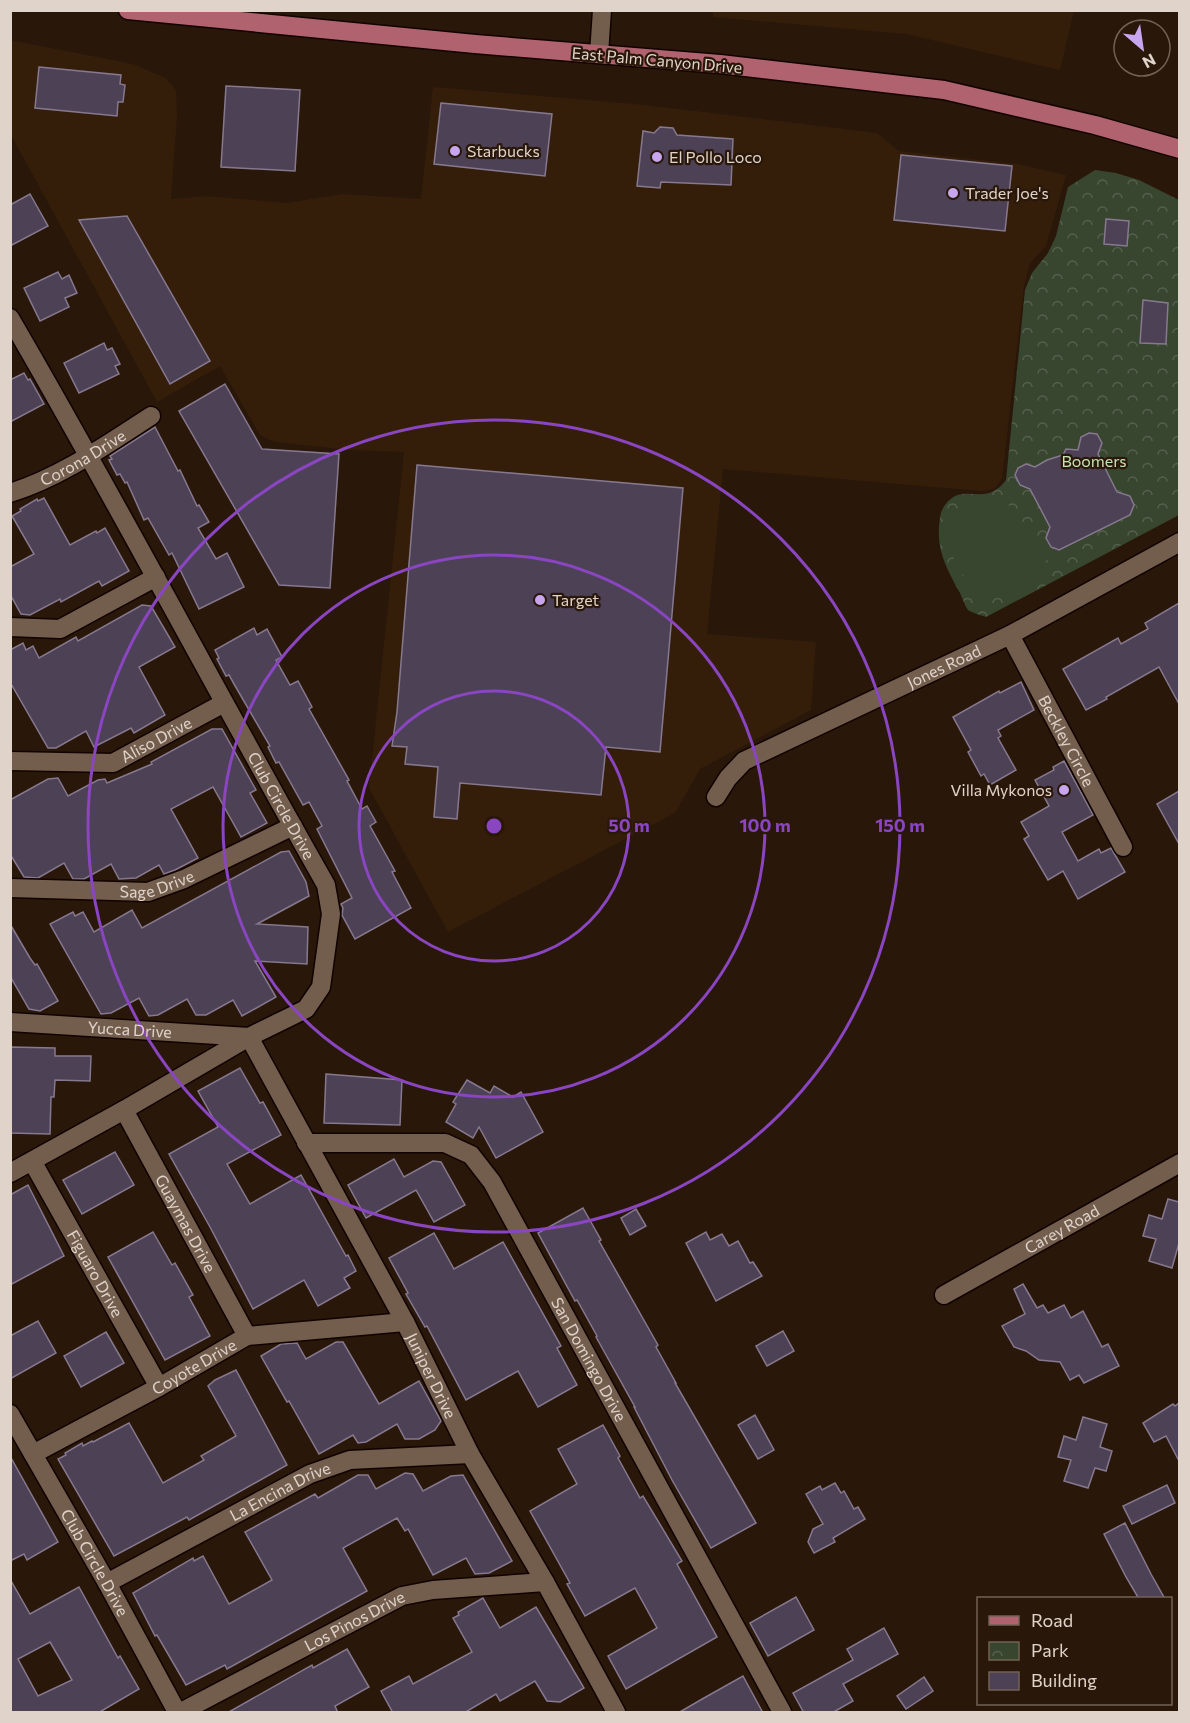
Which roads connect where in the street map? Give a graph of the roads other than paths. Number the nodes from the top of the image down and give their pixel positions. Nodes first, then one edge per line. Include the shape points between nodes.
1 (128, 10) edge
2 (602, 10) edge
3 (599, 54) junction
4 (1179, 149) edge
5 (10, 318) edge
6 (151, 416) dead end
7 (90, 455) junction
8 (10, 493) edge
9 (1179, 542) edge
10 (156, 577) junction
11 (10, 627) edge
12 (1010, 635) junction
13 (224, 703) junction
14 (10, 761) edge
15 (716, 797) dead end
16 (293, 826) junction
17 (1123, 847) dead end
18 (10, 888) edge
19 (10, 1022) edge
20 (249, 1037) junction
21 (124, 1110) junction
22 (306, 1143) junction
23 (32, 1161) junction
24 (1179, 1163) edge
25 (10, 1173) edge
26 (944, 1295) dead end
27 (405, 1322) junction
28 (247, 1336) junction
29 (159, 1387) junction
30 (10, 1414) edge
31 (33, 1454) junction
32 (470, 1454) junction
33 (107, 1582) junction
34 (545, 1582) junction
35 (179, 1713) edge
36 (616, 1713) edge
37 (782, 1713) edge

1 - 3 main road, East Palm Canyon Drive
2 - 3 street
3 - 4 main road, East Palm Canyon Drive via 944,90
5 - 7 street, Club Circle Drive
6 - 7 street, Corona Drive
7 - 8 street, Corona Drive
7 - 10 street, Club Circle Drive
9 - 12 street, Jones Road
10 - 11 street via 60,629
10 - 13 street, Club Circle Drive
12 - 15 street, Jones Road via 744,761
12 - 17 street, Beckley Circle
13 - 14 street, Aliso Drive via 113,763
13 - 16 street, Club Circle Drive
16 - 18 street, Sage Drive via 184,879 148,892
16 - 20 street, Club Circle Drive via 326,885 331,914 321,987 306,1009
19 - 20 street, Yucca Drive
20 - 21 street, Club Circle Drive
20 - 22 street, Juniper Drive
21 - 23 street, Club Circle Drive
21 - 28 street, Guaymas Drive
22 - 27 street, Juniper Drive
22 - 37 street, San Domingo Drive via 446,1143 471,1155 492,1182
23 - 25 street, Club Circle Drive
23 - 29 street, Figuaro Drive
24 - 26 street, Carey Road
27 - 28 street, Coyote Drive
27 - 32 street, Juniper Drive
28 - 29 street, Coyote Drive
29 - 31 street, Coyote Drive
30 - 31 street, Club Circle Drive
31 - 33 street, Club Circle Drive
32 - 33 street, La Encina Drive via 350,1460 310,1474
32 - 34 street, Juniper Drive
33 - 35 street, Club Circle Drive
34 - 35 street, Los Pinos Drive via 402,1596
34 - 36 street, Juniper Drive

